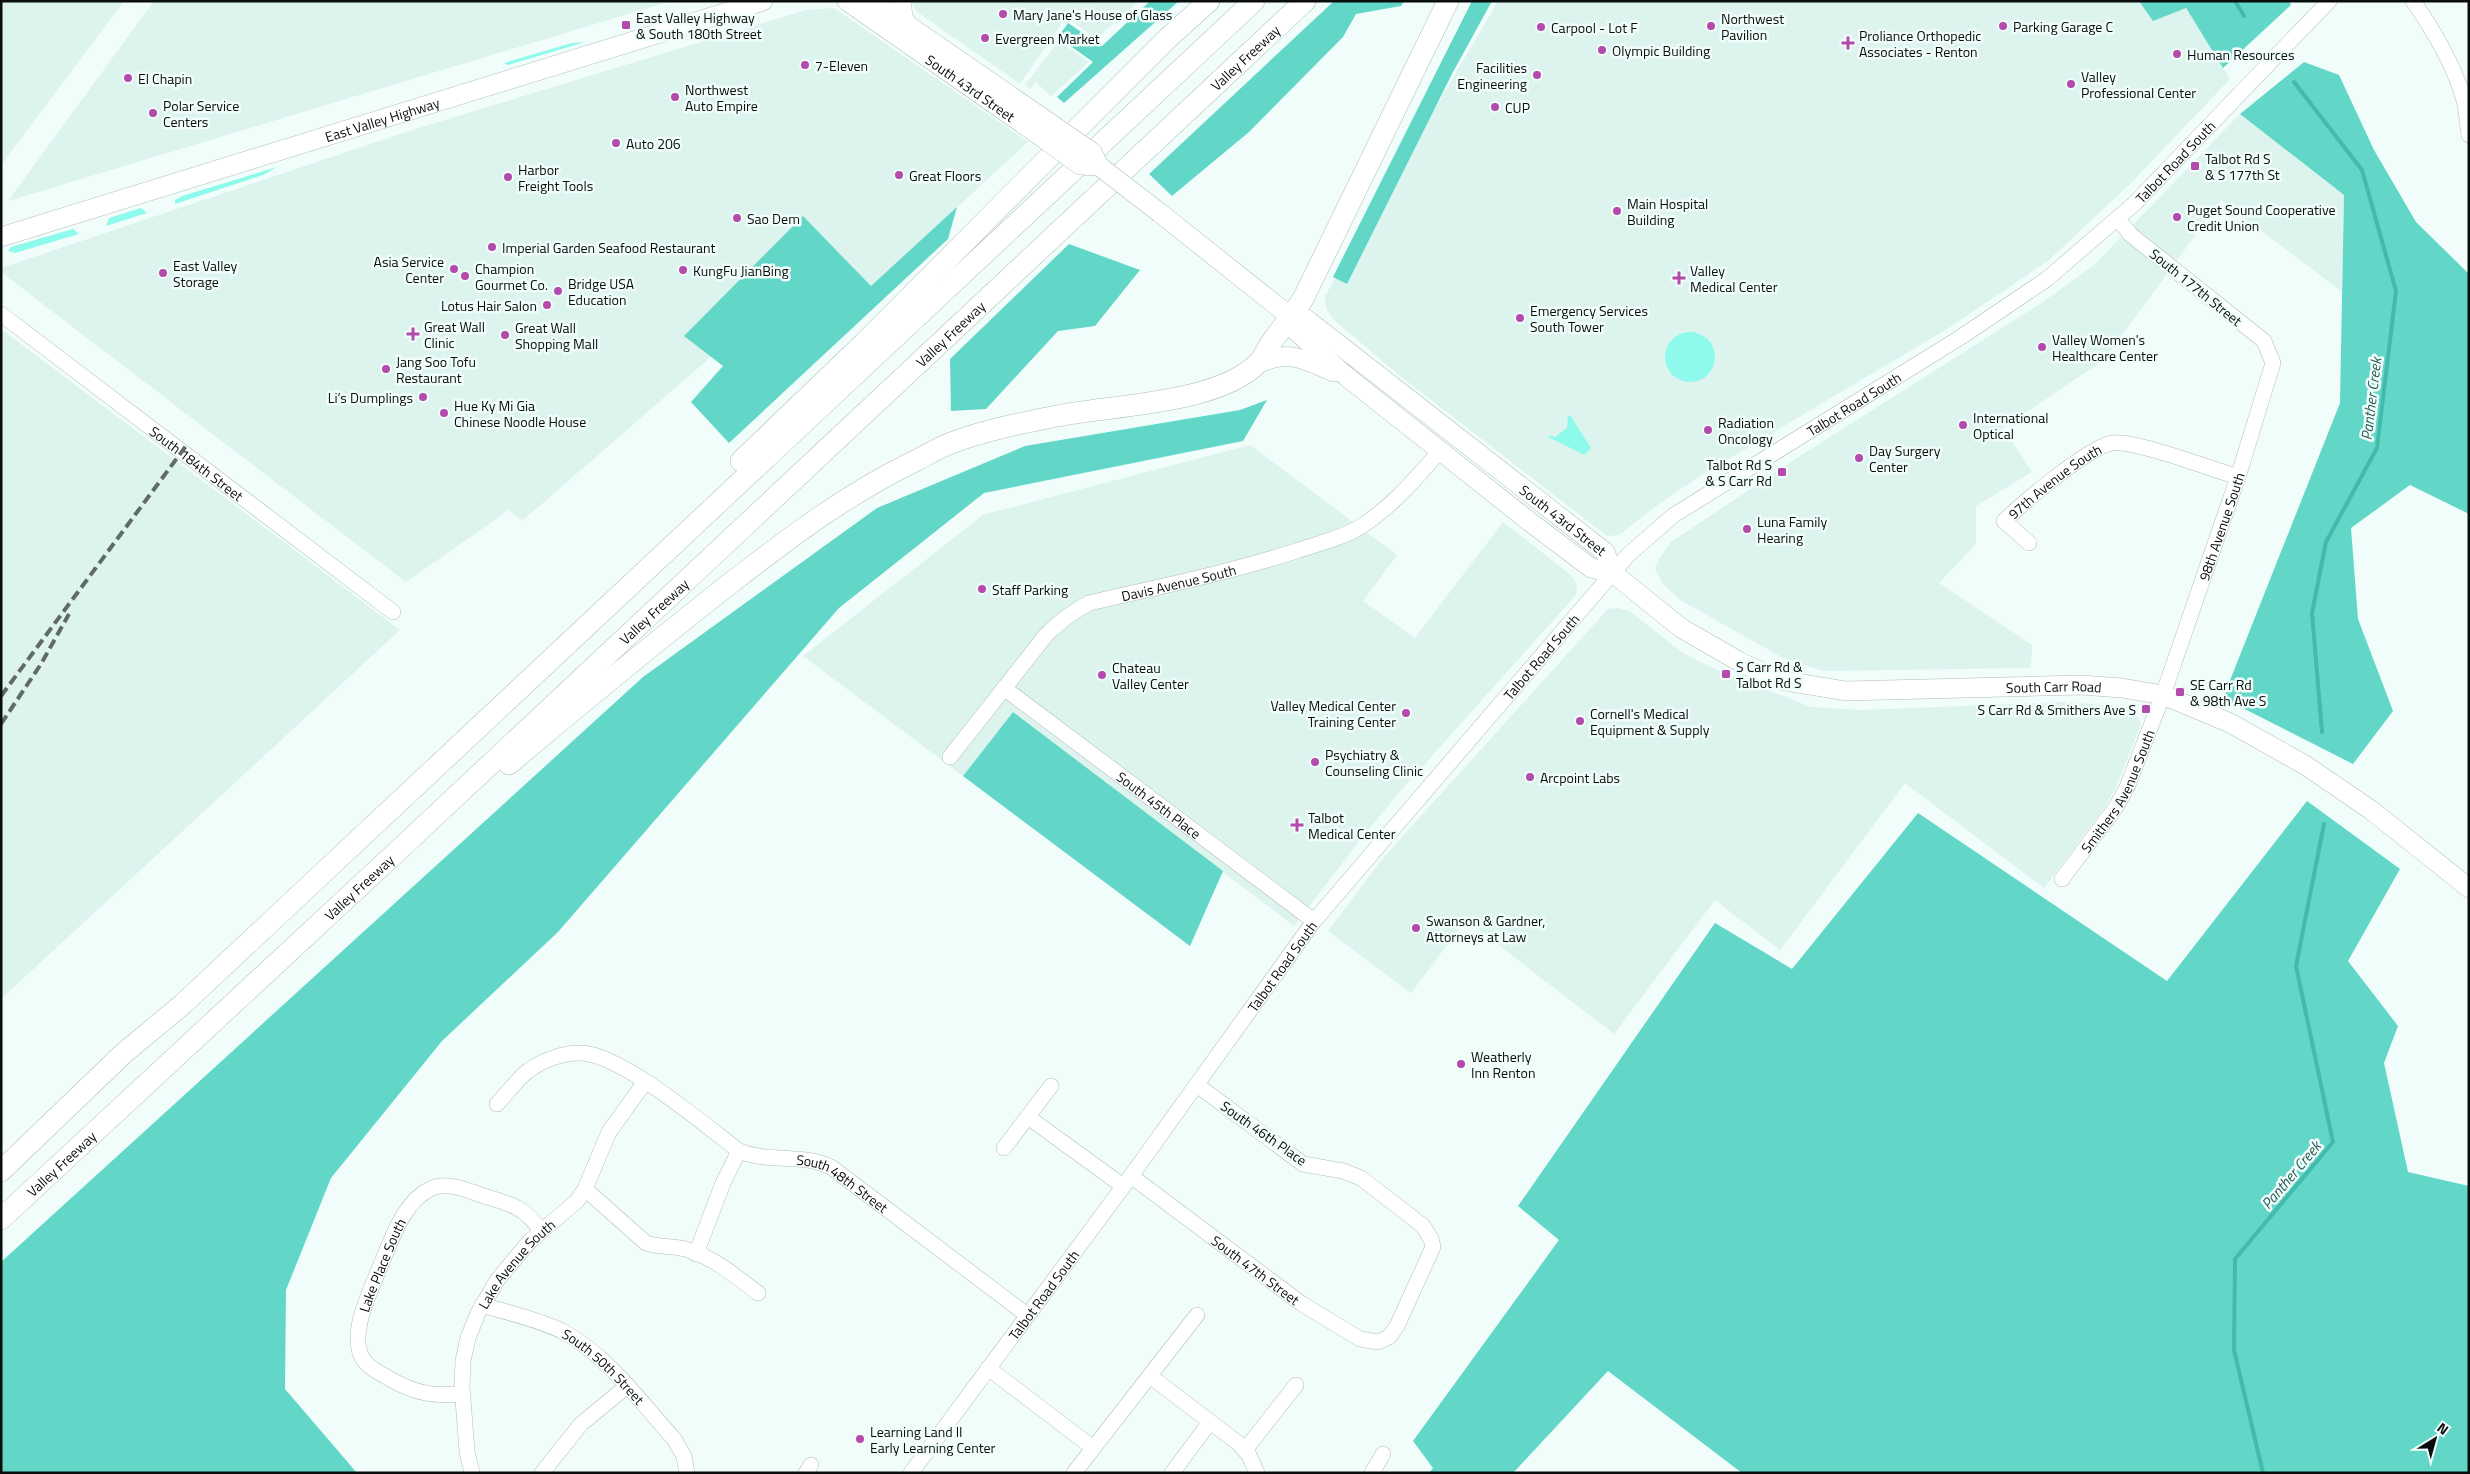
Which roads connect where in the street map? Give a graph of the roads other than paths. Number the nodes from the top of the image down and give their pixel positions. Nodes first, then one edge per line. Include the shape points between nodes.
1 (847, 1) edge
2 (874, 1) edge
3 (901, 1) edge
4 (1209, 1) edge
5 (1254, 1) edge
6 (1290, 1) edge
7 (1305, 1) edge
8 (1448, 1) edge
9 (2329, 1) edge
10 (2413, 1) edge
11 (761, 2) edge
12 (909, 28) junction
13 (2466, 98) edge
14 (1049, 132) junction
15 (2469, 135) edge
16 (2118, 219) junction
17 (1, 237) edge
18 (1, 314) edge
19 (1292, 318) junction
20 (2271, 356) joint
21 (1257, 364) junction
22 (1347, 378) junction
23 (1440, 451) junction
24 (2238, 477) junction
25 (690, 528) junction
26 (2029, 543) dead end
27 (1613, 573) junction
28 (393, 612) dead end
29 (1004, 688) junction
30 (2163, 695) junction
31 (950, 757) dead end
32 (404, 846) junction
33 (2062, 879) dead end
34 (2469, 888) edge
35 (1314, 921) junction
36 (645, 1082) junction
37 (1197, 1085) junction
38 (1051, 1086) dead end
39 (497, 1104) dead end
40 (1028, 1117) junction
41 (1004, 1148) dead end
42 (739, 1151) junction
43 (1, 1171) edge
44 (1127, 1181) junction
45 (584, 1189) junction
46 (1, 1207) edge
47 (1, 1219) edge
48 (540, 1230) junction
49 (696, 1254) junction
50 (758, 1293) dead end
51 (482, 1305) junction
52 (1028, 1315) junction
53 (1197, 1315) dead end
54 (1389, 1336) joint
55 (988, 1368) junction
56 (1150, 1376) junction
57 (1296, 1385) dead end
58 (626, 1387) junction
59 (462, 1394) junction
60 (1210, 1422) junction
61 (1092, 1447) junction
62 (1245, 1450) junction
63 (1383, 1454) dead end
64 (472, 1473) edge
65 (542, 1473) edge
66 (687, 1473) edge
67 (911, 1473) edge
68 (1074, 1473) edge
69 (1172, 1473) edge
70 (1257, 1473) edge
71 (1372, 1473) edge

1 - 14 main road, South 43rd Street
2 - 12 main road, South 43rd Street
3 - 12 main road via 903,17
4 - 25 highway via 695,506
5 - 25 highway
6 - 46 highway
7 - 32 highway, Valley Freeway
8 - 19 highway
9 - 16 street, Talbot Road South
10 - 13 street via 2430,26
11 - 17 main road, East Valley Highway
12 - 14 main road, South 43rd Street
13 - 15 street
14 - 19 main road, South 43rd Street, bridge via 1092,152 1099,166
16 - 20 street, South 177th Street via 2131,235 2264,341
16 - 27 street, Talbot Road South via 2026,294 1674,515
18 - 28 street, South 184th Street
19 - 21 highway
19 - 22 main road, South 43rd Street via 1296,331
19 - 27 main road, South 43rd Street via 1306,319 1605,552
20 - 24 street, 98th Avenue South via 2273,363
21 - 22 main road via 1275,356 1298,357
21 - 32 highway via 1207,391 1058,416 951,443 844,499 787,539 610,678 478,791
22 - 23 main road, South 43rd Street
23 - 27 main road, South 43rd Street via 1591,568
23 - 29 street, Davis Avenue South via 1380,512 1341,536 1270,559 1081,607 1059,622
24 - 26 street, 97th Avenue South via 2131,444 2112,444 2094,451 2030,497 2004,521
24 - 30 street, 98th Avenue South
25 - 43 highway
27 - 30 main road, South Carr Road via 1704,643 1779,680 1846,692 2081,685
27 - 35 street, Talbot Road South
29 - 31 street, Davis Avenue South
29 - 35 street, South 45th Place
30 - 33 street, Smithers Avenue South via 2116,807
30 - 34 main road, South Carr Road via 2230,723 2305,765 2371,810
32 - 47 highway, Valley Freeway
35 - 37 street, Talbot Road South
36 - 39 street via 601,1058 584,1053 567,1054 528,1071
36 - 42 street, South 48th Street
36 - 45 street, Lake Avenue South via 609,1132
37 - 44 street, Talbot Road South
37 - 54 street, South 46th Place via 1303,1164 1343,1171 1361,1178 1423,1226 1433,1247 1397,1326
38 - 40 street
40 - 41 street
40 - 44 street, South 47th Street
42 - 49 street
42 - 52 street, South 48th Street via 755,1157 809,1160 831,1167
44 - 52 street, Talbot Road South
44 - 54 street, South 47th Street via 1302,1304 1360,1339 1378,1342
45 - 48 street, Lake Avenue South via 566,1211
45 - 49 street via 646,1243
48 - 51 street, Lake Avenue South via 498,1279
48 - 59 street, Lake Place South via 532,1218 512,1205 450,1186 433,1188 416,1200 398,1225 361,1316 359,1346 362,1357 373,1369 409,1389 436,1396
49 - 50 street
51 - 58 street, South 50th Street via 561,1331 591,1350
51 - 59 street, Lake Avenue South via 468,1338 463,1361
52 - 55 street, Talbot Road South
53 - 56 street
55 - 61 street
55 - 67 street, Talbot Road South
56 - 60 street
56 - 61 street
57 - 62 street
58 - 65 street via 581,1424
58 - 66 street, South 50th Street via 674,1439 684,1456
59 - 64 street, Lake Avenue South
60 - 62 street
60 - 69 street
61 - 68 street
62 - 70 street
63 - 71 street

